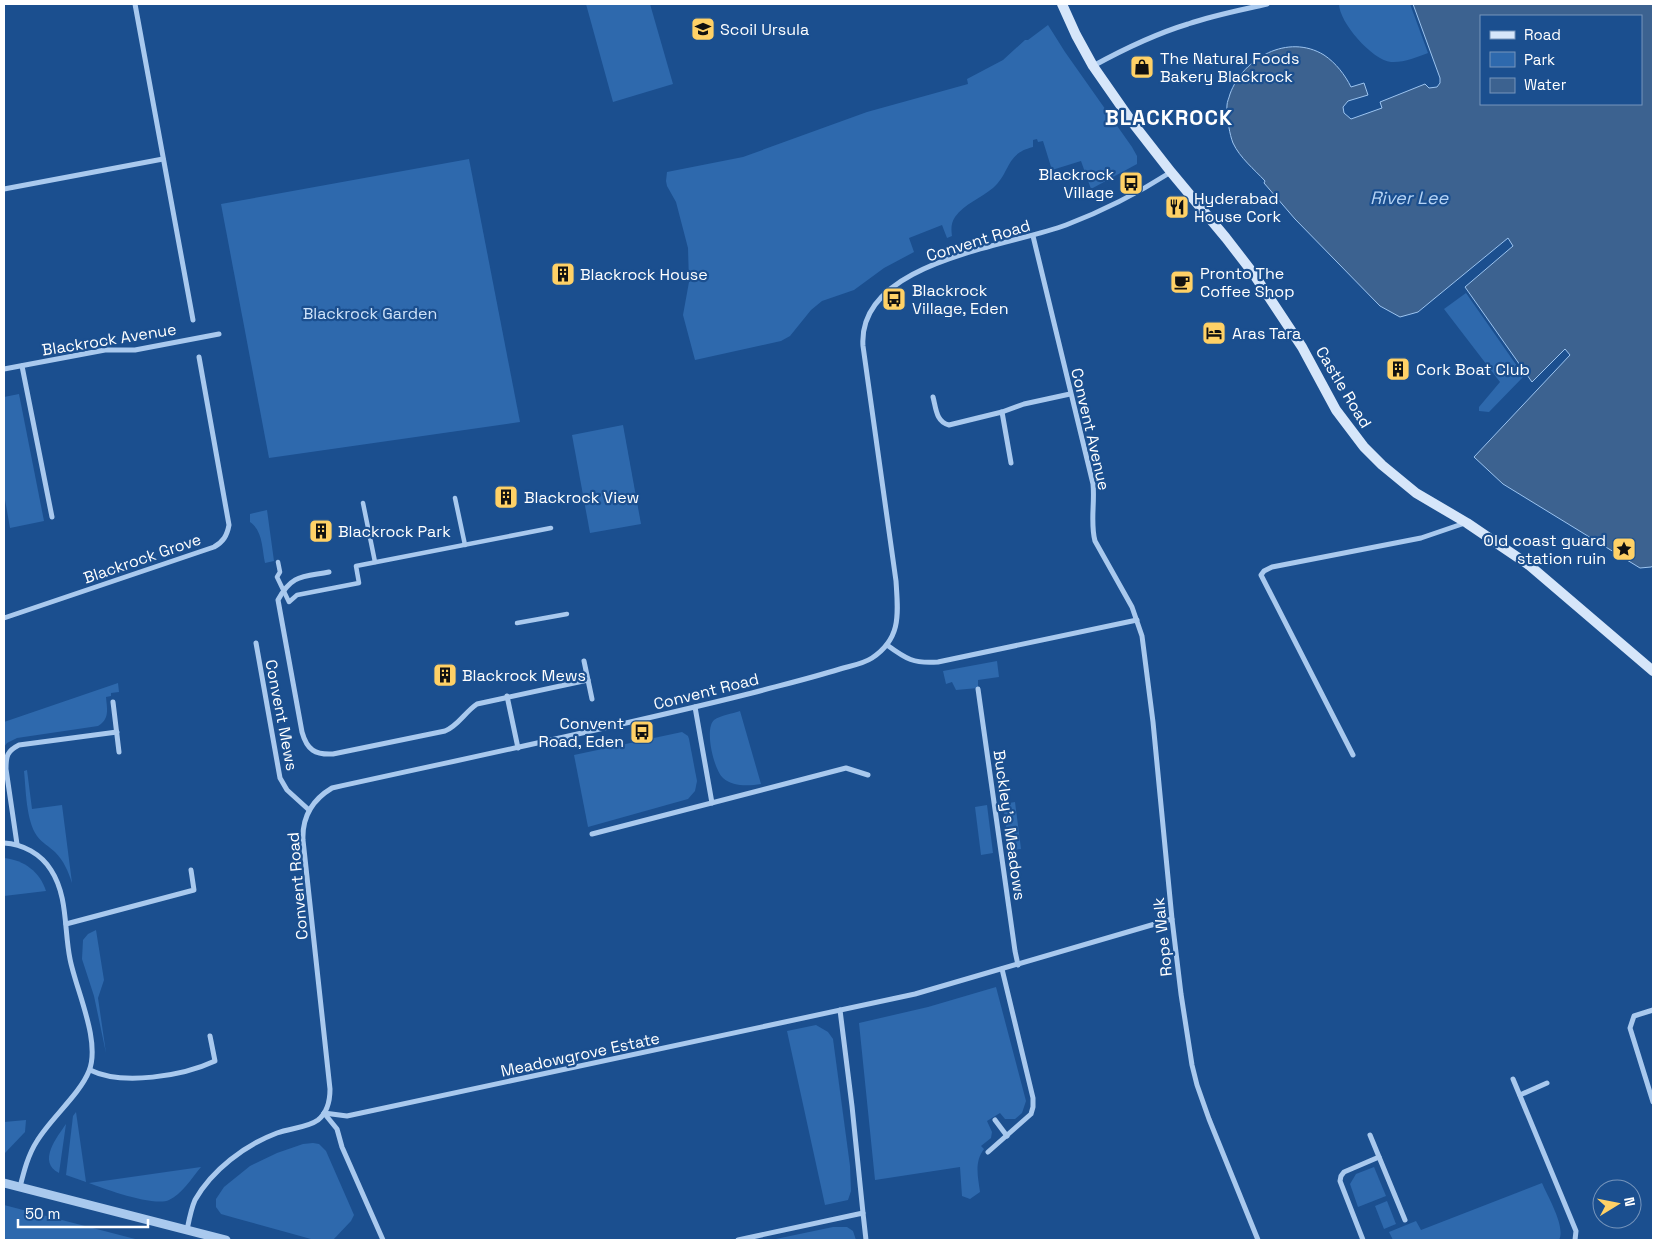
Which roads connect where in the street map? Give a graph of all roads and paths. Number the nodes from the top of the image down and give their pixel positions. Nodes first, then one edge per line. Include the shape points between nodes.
1 (135, 4) edge
2 (1062, 4) edge
3 (1267, 4) edge
4 (1093, 66) junction
5 (164, 159) junction
6 (1171, 172) junction
7 (4, 189) edge
8 (1033, 236) junction
9 (193, 320) dead end
10 (219, 334) dead end
11 (199, 357) dead end
12 (22, 366) junction
13 (4, 369) edge
14 (1070, 394) junction
15 (933, 397) dead end
16 (1002, 412) junction
17 (1011, 462) dead end
18 (455, 498) dead end
19 (363, 503) dead end
20 (52, 517) dead end
21 (1467, 523) junction
22 (551, 528) dead end
23 (465, 545) junction
24 (278, 562) dead end
25 (375, 562) junction
26 (330, 572) dead end
27 (283, 590) junction
28 (567, 614) dead end
29 (4, 618) edge
30 (1137, 620) junction
31 (518, 623) dead end
32 (256, 643) dead end
33 (887, 645) junction
34 (584, 661) dead end
35 (1653, 671) edge
36 (588, 680) junction
37 (978, 689) dead end
38 (507, 696) junction
39 (592, 699) dead end
40 (113, 702) dead end
41 (695, 707) junction
42 (117, 732) junction
43 (518, 748) junction
44 (119, 752) dead end
45 (1353, 755) dead end
46 (868, 775) dead end
47 (712, 803) junction
48 (309, 810) junction
49 (592, 834) dead end
50 (4, 843) edge
51 (17, 844) junction
52 (191, 870) dead end
53 (1172, 919) junction
54 (66, 924) junction
55 (1018, 965) junction
56 (1002, 969) junction
57 (840, 1010) junction
58 (1653, 1010) edge
59 (210, 1036) dead end
60 (90, 1070) junction
61 (1513, 1079) dead end
62 (1546, 1083) dead end
63 (1520, 1095) junction
64 (1653, 1102) edge
65 (324, 1113) junction
66 (995, 1120) dead end
67 (1370, 1135) dead end
68 (1006, 1136) junction
69 (988, 1152) dead end
70 (1379, 1157) junction
71 (4, 1183) edge
72 (20, 1187) junction
73 (863, 1213) junction
74 (1405, 1220) dead end
75 (187, 1230) junction
76 (226, 1240) edge
77 (383, 1240) edge
78 (738, 1240) edge
79 (866, 1240) edge
80 (1258, 1240) edge
81 (1363, 1240) edge
82 (1575, 1240) edge

1 - 5 street
2 - 4 main road, Castle Road
3 - 4 street via 1190,23
4 - 6 main road, Castle Road
5 - 7 street
5 - 9 street
6 - 8 street, Convent Road via 1081,219
6 - 21 main road, Castle Road via 1253,273 1302,347 1336,410 1364,447 1416,493
8 - 14 street, Convent Avenue
8 - 33 street, Convent Road via 962,254 924,268 890,288 867,316 863,346 896,581 898,622
10 - 12 street, Blackrock Avenue
11 - 29 street, Blackrock Grove via 229,525 226,538 214,547
12 - 13 street, Blackrock Avenue
12 - 20 street
14 - 16 street
14 - 30 street, Convent Avenue via 1093,484 1095,541
15 - 16 street via 938,416 945,424
16 - 17 street
18 - 23 street
19 - 25 street
21 - 35 main road, Castle Road via 1529,565
21 - 45 street via 1421,538 1272,567 1261,575
22 - 23 street
23 - 25 street
24 - 27 street via 280,572 277,578
25 - 27 street via 356,566 359,583 297,595 289,602
26 - 27 street via 295,579
27 - 38 street via 278,608 302,732 305,742 316,752 333,754 445,731 477,704
28 - 31 street
30 - 33 street via 922,664 910,661
30 - 53 street, Rope Walk via 1151,709
32 - 48 street, Convent Mews via 280,778 287,790
33 - 41 street, Convent Road via 865,662
34 - 36 street
36 - 38 street
36 - 39 street
37 - 55 street, Buckley's Meadows
38 - 43 street
40 - 42 street
41 - 43 street, Convent Road
41 - 47 street
42 - 44 street
42 - 51 street via 19,745 10,750 6,769
43 - 48 street, Convent Road via 332,788
46 - 47 street via 846,768
47 - 49 street
48 - 65 street, Convent Road via 303,840 330,1089 330,1101
50 - 51 street
51 - 54 street via 43,860 51,870 59,888
52 - 54 street via 194,890
53 - 55 street, Meadowgrove Estate
53 - 80 street, Rope Walk via 1197,1085
54 - 60 street via 69,958 91,1039
55 - 56 street, Meadowgrove Estate
56 - 57 street, Meadowgrove Estate via 935,989
56 - 68 street via 1033,1101 1031,1114
57 - 65 street, Meadowgrove Estate via 346,1116
57 - 73 street
58 - 64 street via 1634,1016 1630,1028
59 - 60 street via 214,1061 189,1072 119,1077
60 - 72 street via 36,1141
61 - 63 street
62 - 63 street
63 - 82 street via 1576,1231
65 - 75 street via 309,1124 278,1132 249,1146 225,1165 194,1202
65 - 77 street via 337,1129
66 - 68 street
67 - 70 street
68 - 69 street
70 - 74 street
70 - 81 street via 1340,1176
71 - 72 street
72 - 75 street
73 - 78 street
73 - 79 street
75 - 76 street

